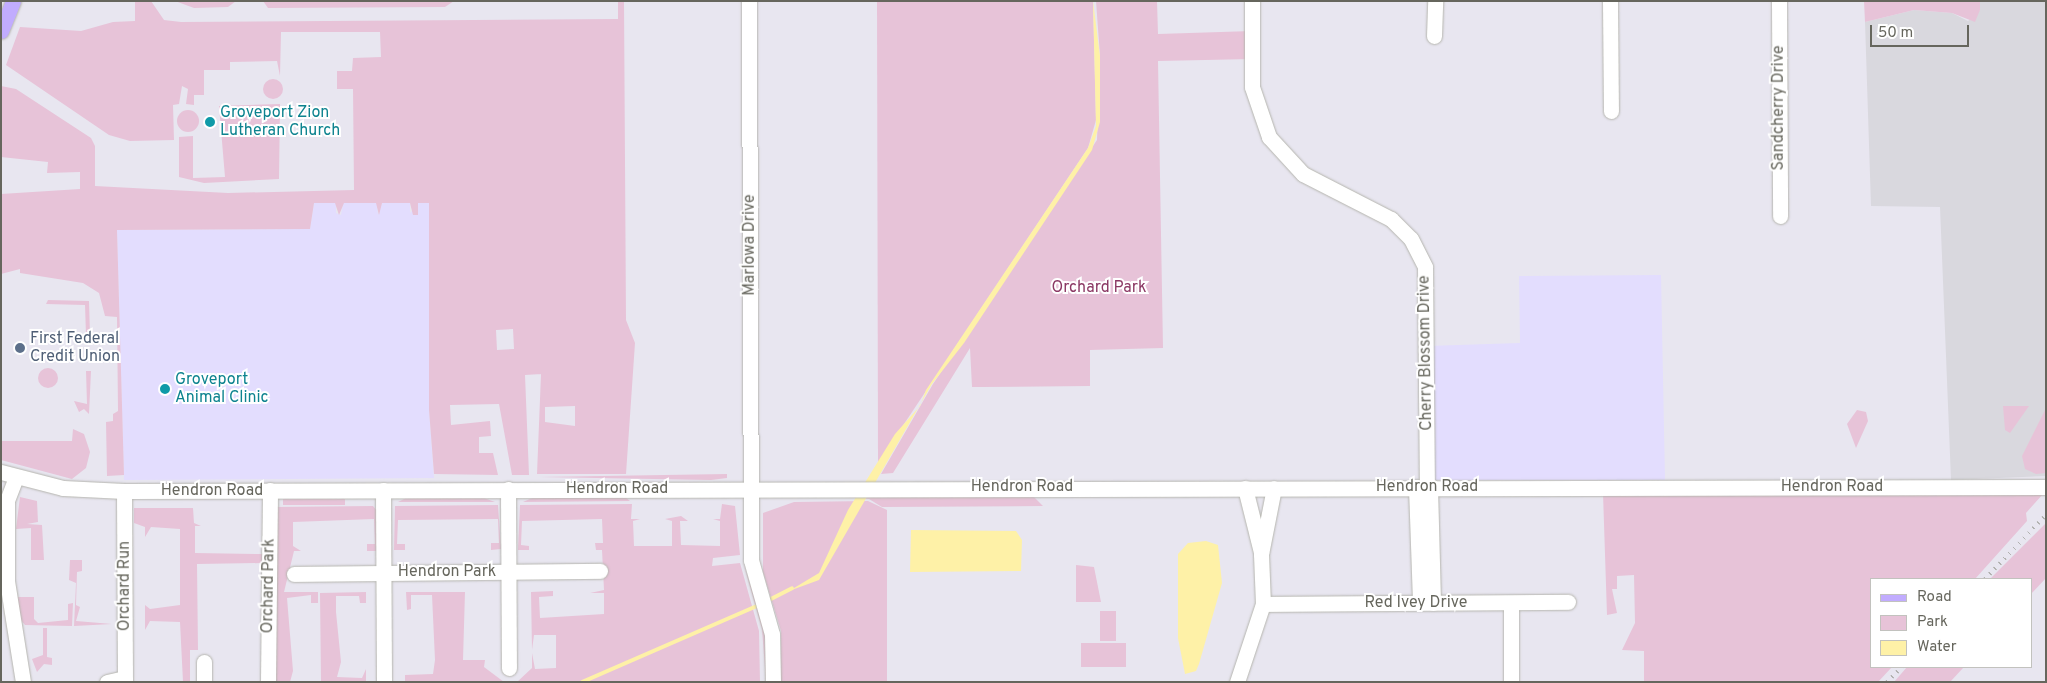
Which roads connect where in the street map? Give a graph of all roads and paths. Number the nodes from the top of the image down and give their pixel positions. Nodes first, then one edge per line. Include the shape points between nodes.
1 (13, 1) edge
2 (749, 1) edge
3 (1252, 1) edge
4 (1434, 1) edge
5 (1610, 1) edge
6 (1779, 1) edge
7 (1, 31) edge
8 (1434, 36) dead end
9 (1611, 112) dead end
10 (1780, 216) dead end
11 (1, 472) edge
12 (16, 477) junction
13 (1424, 487) junction
14 (2046, 487) edge
15 (751, 488) junction
16 (1245, 488) junction
17 (1274, 488) junction
18 (508, 489) junction
19 (270, 490) junction
20 (383, 490) junction
21 (124, 491) junction
22 (1261, 554) junction
23 (600, 571) dead end
24 (384, 572) junction
25 (509, 572) junction
26 (294, 574) dead end
27 (1568, 602) dead end
28 (1426, 603) junction
29 (1511, 603) junction
30 (1263, 604) junction
31 (204, 662) dead end
32 (509, 668) dead end
33 (125, 680) edge
34 (27, 681) edge
35 (107, 682) edge
36 (204, 682) edge
37 (268, 682) edge
38 (384, 682) edge
39 (773, 682) edge
40 (1237, 682) edge
41 (1511, 682) edge

1 - 7 main road
2 - 15 street, Marlowa Drive
3 - 13 street, Cherry Blossom Drive via 1252,87 1269,137 1303,174 1390,219 1411,239 1425,267
4 - 8 street
5 - 9 street
6 - 10 street, Sandcherry Drive
11 - 12 street, Hendron Road
12 - 21 street, Hendron Road via 63,488
12 - 34 street via 7,500 7,581
13 - 14 street, Hendron Road
13 - 17 street, Hendron Road
13 - 28 street, Cherry Blossom Drive
15 - 16 street, Hendron Road
15 - 18 street, Hendron Road
15 - 39 street, Marlowa Drive via 752,560 773,642
16 - 17 street, Hendron Road
16 - 22 street
17 - 22 street
18 - 20 street, Hendron Road
18 - 25 street
19 - 20 street, Hendron Road
19 - 21 street, Hendron Road
19 - 37 street, Orchard Park
20 - 24 street
21 - 33 street, Orchard Run
22 - 30 street
23 - 25 street, Hendron Park
24 - 25 street, Hendron Park
24 - 26 street, Hendron Park
24 - 38 street
25 - 32 street
27 - 29 street, Red Ivey Drive
28 - 29 street, Red Ivey Drive
28 - 30 street, Red Ivey Drive
29 - 41 street
30 - 40 street
31 - 36 street
33 - 35 street

